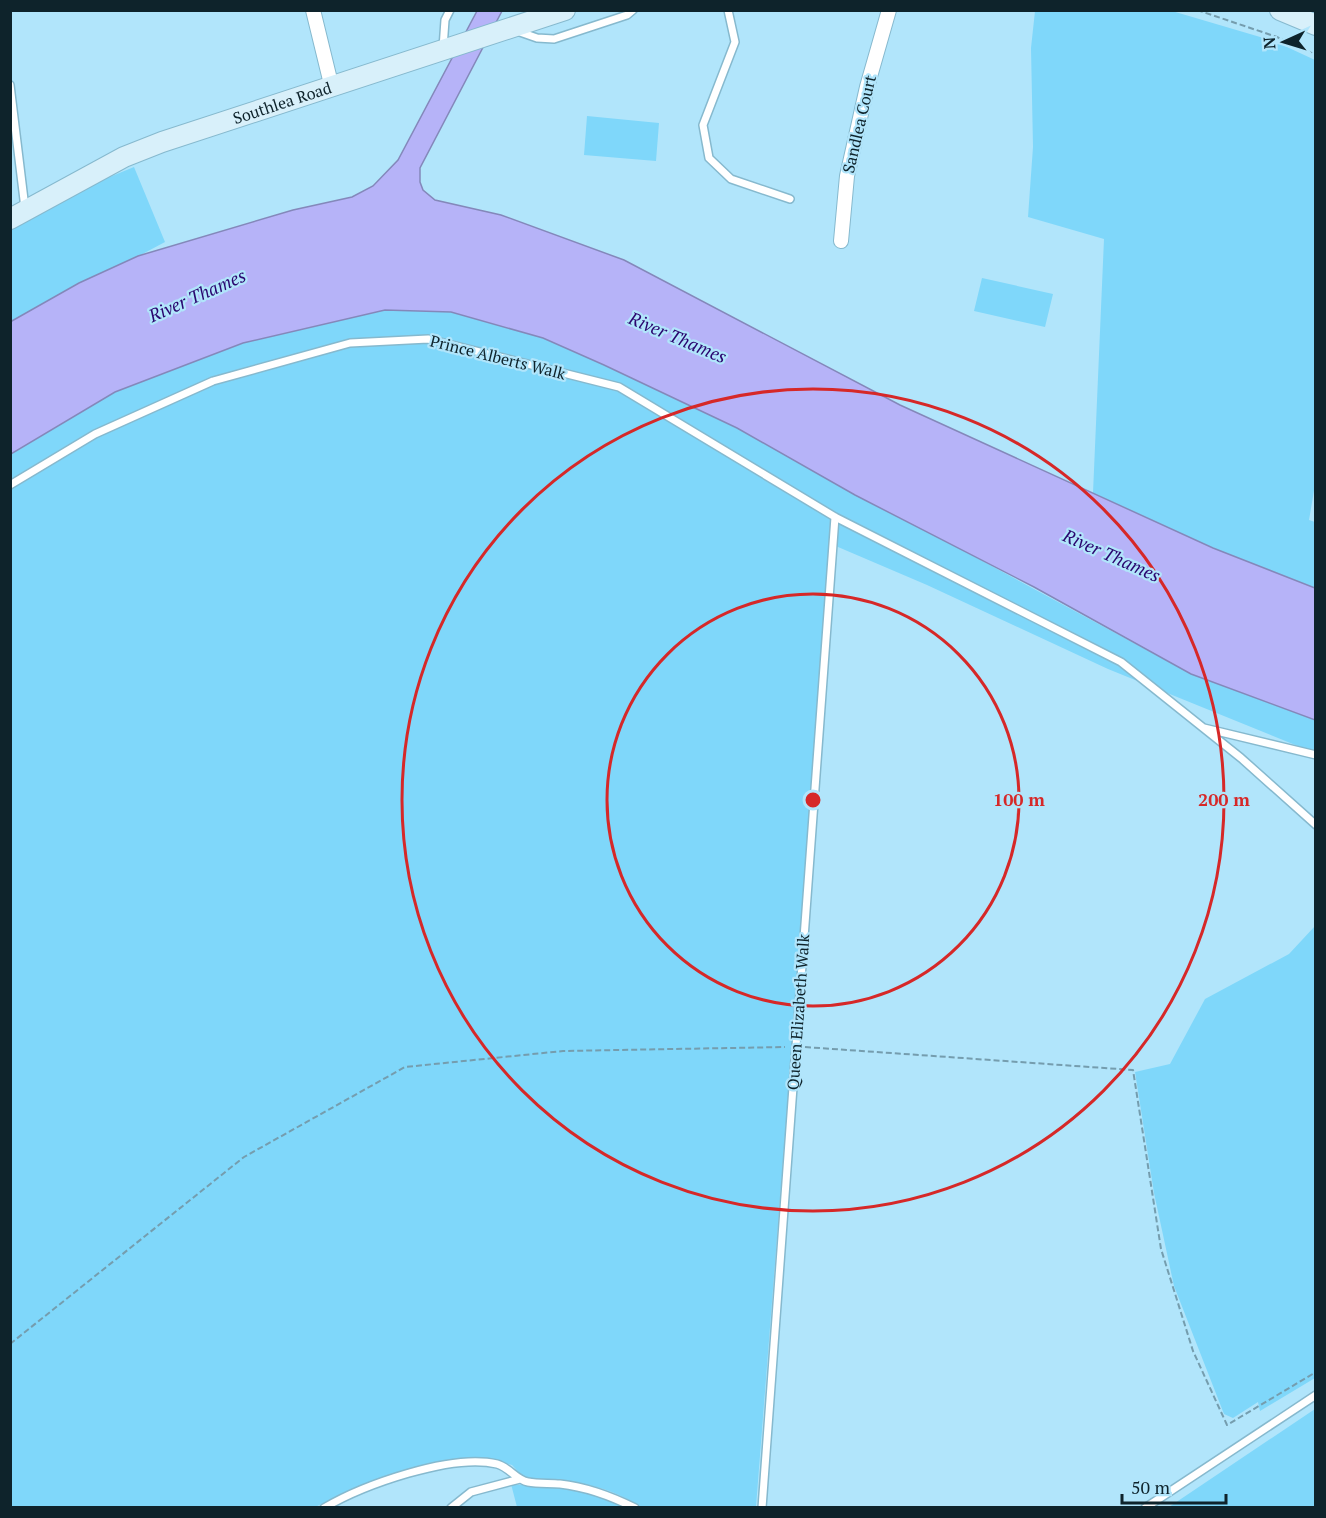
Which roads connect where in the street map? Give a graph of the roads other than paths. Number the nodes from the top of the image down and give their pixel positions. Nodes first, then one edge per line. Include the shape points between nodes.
1 (313, 10) edge
2 (450, 10) edge
3 (565, 10) edge
4 (633, 10) edge
5 (728, 10) edge
6 (889, 10) edge
7 (1286, 12) edge
8 (1316, 25) edge
9 (512, 29) junction
10 (446, 50) junction
11 (10, 85) edge
12 (332, 88) junction
13 (790, 199) dead end
14 (18, 215) edge
15 (840, 241) dead end
16 (10, 485) edge
17 (835, 517) junction
18 (1203, 728) junction
19 (1316, 755) edge
20 (1316, 825) edge
21 (1316, 1395) edge
22 (520, 1479) junction
23 (324, 1508) edge
24 (451, 1508) edge
25 (635, 1508) edge
26 (762, 1508) edge
27 (1145, 1508) edge

1 - 12 street
2 - 10 lane via 445,20
3 - 9 main road, Southlea Road
4 - 9 lane via 554,39
5 - 13 lane via 735,42 703,124 709,158 731,179
6 - 15 street, Sandlea Court via 847,176
7 - 8 main road
9 - 10 main road, Southlea Road
10 - 12 main road, Southlea Road
11 - 14 lane
12 - 14 main road, Southlea Road via 204,127 124,157
16 - 17 lane, Prince Alberts Walk via 95,434 213,381 350,343 428,339 619,387
17 - 18 lane, Prince Alberts Walk via 1121,662
17 - 26 lane, Queen Elizabeth Walk
18 - 19 lane
18 - 20 lane, Prince Alberts Walk
21 - 27 lane
22 - 23 lane via 497,1464 456,1465 397,1477
22 - 24 lane via 471,1492
22 - 25 lane via 584,1488

